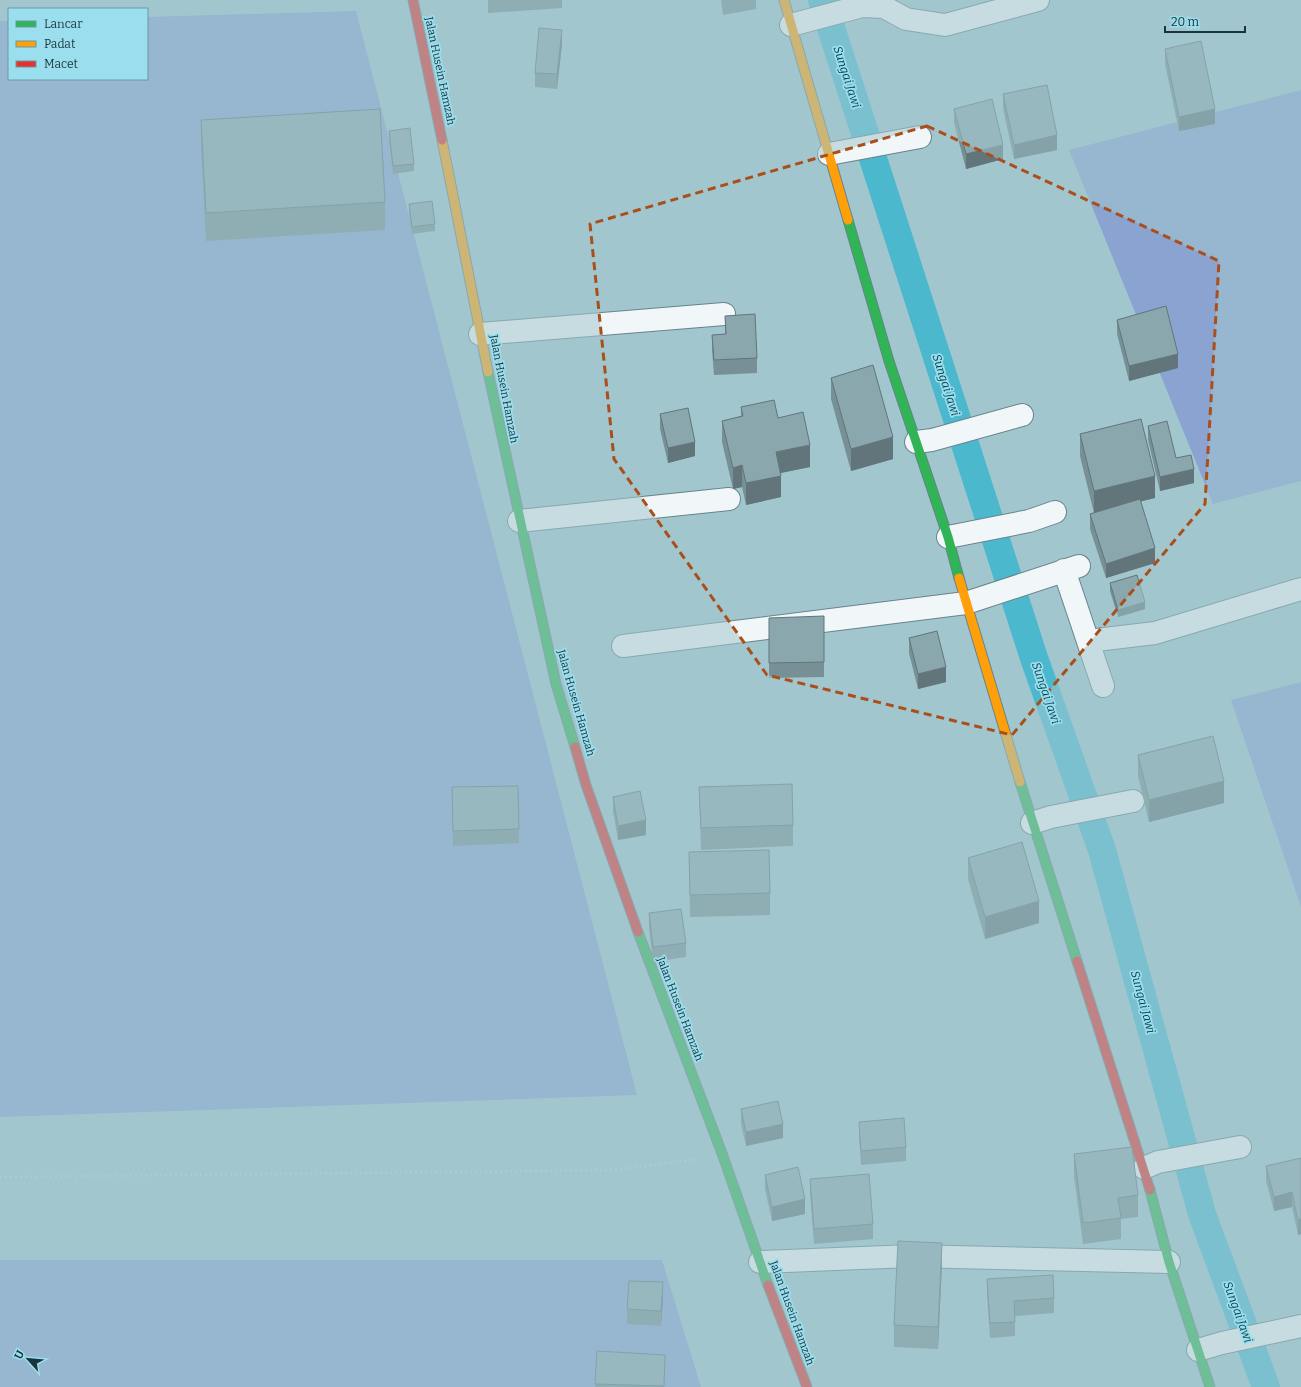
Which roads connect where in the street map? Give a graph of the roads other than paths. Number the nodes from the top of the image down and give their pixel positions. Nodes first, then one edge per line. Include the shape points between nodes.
1 (413, 0) edge
2 (784, 0) edge
3 (1038, 0) edge
4 (800, 23) junction
5 (920, 137) dead end
6 (836, 153) junction
7 (724, 314) dead end
8 (480, 334) junction
9 (1022, 415) dead end
10 (924, 441) junction
11 (729, 499) dead end
12 (1055, 512) dead end
13 (519, 521) junction
14 (958, 536) junction
15 (1301, 589) edge
16 (966, 603) junction
17 (1088, 641) junction
18 (623, 646) dead end
19 (1103, 686) dead end
20 (1133, 801) dead end
21 (1042, 820) junction
22 (1240, 1147) dead end
23 (1151, 1165) junction
24 (760, 1262) junction
25 (1169, 1262) junction
26 (1292, 1328) edge
27 (1198, 1350) junction
28 (807, 1387) edge
29 (1210, 1387) edge

1 - 8 street, Jalan Husein Hamzah
2 - 4 street
3 - 4 street via 945,25 906,19 884,7 862,6
4 - 6 street
5 - 6 street
6 - 10 street via 889,361
7 - 8 street
8 - 13 street, Jalan Husein Hamzah
9 - 10 street
10 - 14 street
11 - 13 street
12 - 14 street via 1029,521
13 - 24 street, Jalan Husein Hamzah via 556,684 586,784 633,919 723,1156
14 - 16 street
15 - 17 street via 1156,633
16 - 17 street via 1072,568
16 - 18 street
16 - 21 street
17 - 19 street
20 - 21 street
21 - 23 street
22 - 23 street
23 - 25 street
24 - 25 street via 911,1256
24 - 28 street, Jalan Husein Hamzah
25 - 27 street
26 - 27 street
27 - 29 street

